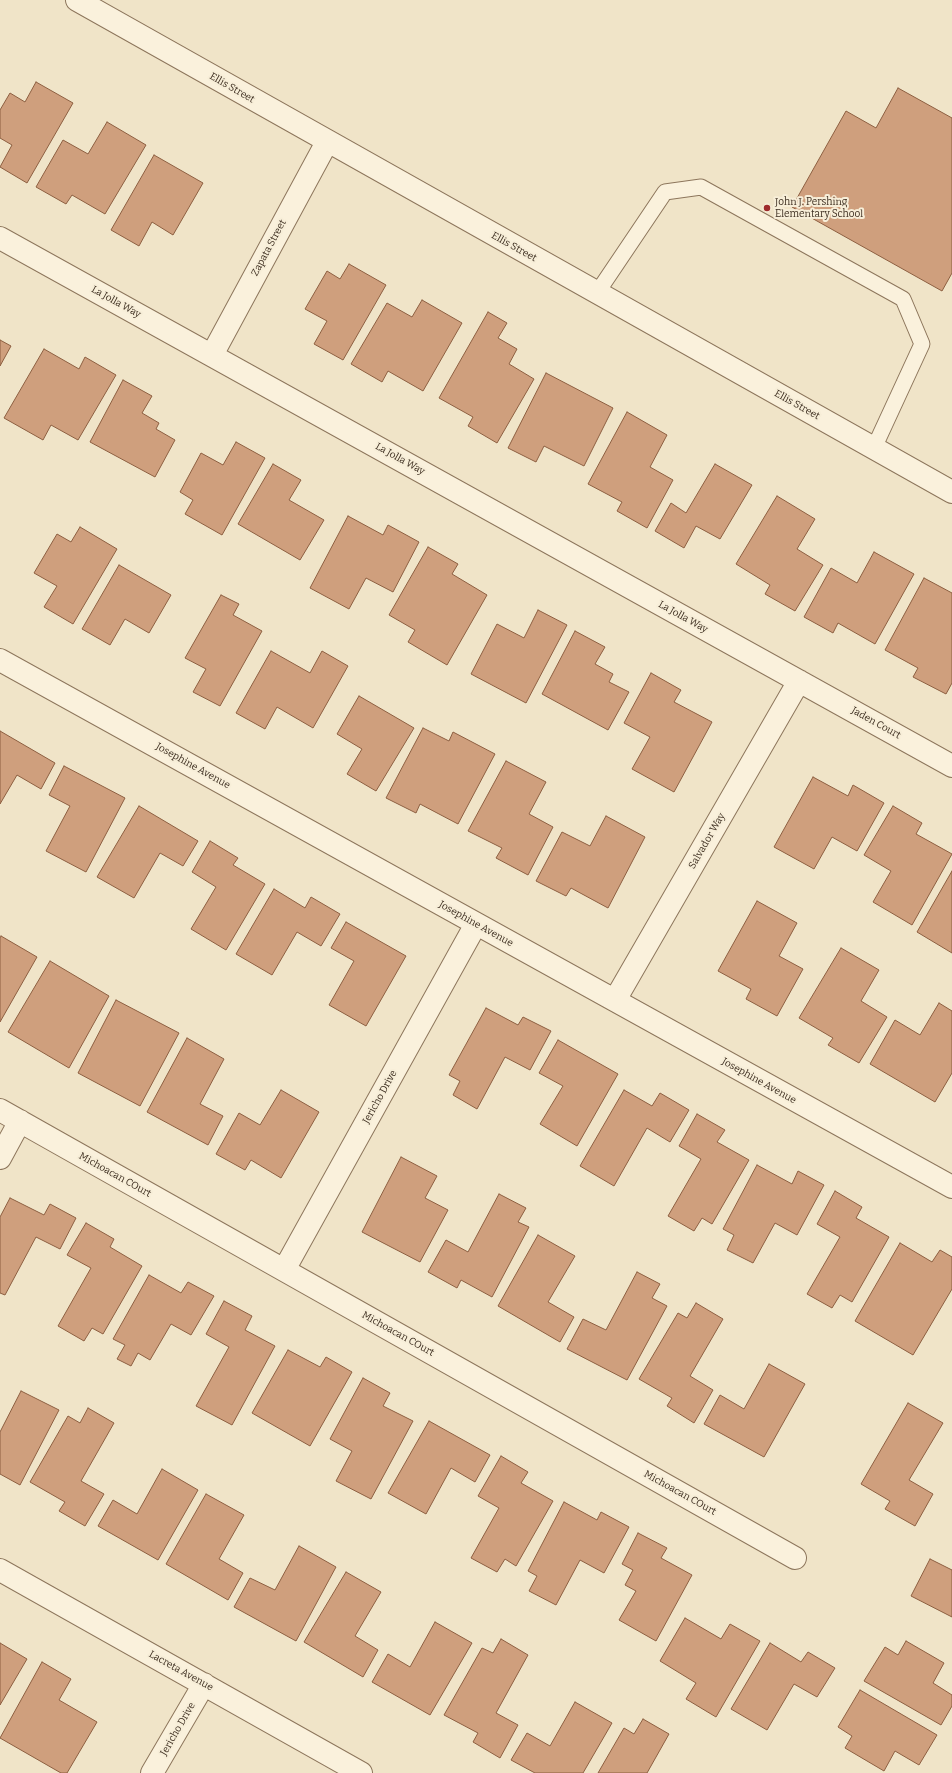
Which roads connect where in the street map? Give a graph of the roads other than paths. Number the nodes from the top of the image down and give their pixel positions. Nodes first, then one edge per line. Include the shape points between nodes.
1 (77, 0) edge
2 (327, 142) junction
3 (0, 238) edge
4 (597, 293) junction
5 (212, 355) junction
6 (874, 448) junction
7 (952, 492) edge
8 (0, 660) edge
9 (799, 681) junction
10 (952, 766) edge
11 (476, 924) junction
12 (615, 1000) junction
13 (0, 1110) edge
14 (20, 1121) junction
15 (0, 1158) edge
16 (952, 1187) edge
17 (284, 1270) junction
18 (795, 1558) dead end
19 (0, 1570) edge
20 (204, 1684) junction
21 (152, 1773) edge
22 (362, 1773) edge

1 - 2 street, Ellis Street
2 - 4 street, Ellis Street
2 - 5 street, Zapata Street
3 - 5 street, La Jolla Way
4 - 6 street, Ellis Street
4 - 6 lane via 666,192 701,187 904,299 922,344
5 - 9 street, La Jolla Way
6 - 7 street, Ellis Street
8 - 11 street, Josephine Avenue
9 - 10 street, Jaden Court
9 - 12 street, Salvador Way
11 - 12 street, Josephine Avenue
11 - 17 street, Jericho Drive
12 - 16 street, Josephine Avenue
13 - 14 street, Michoacan COurt
14 - 15 street
14 - 17 street, Michoacan COurt
17 - 18 street, Michoacan COurt
19 - 20 street, Lacreta Avenue
20 - 21 street, Jericho Drive
20 - 22 street, Lacreta Avenue

